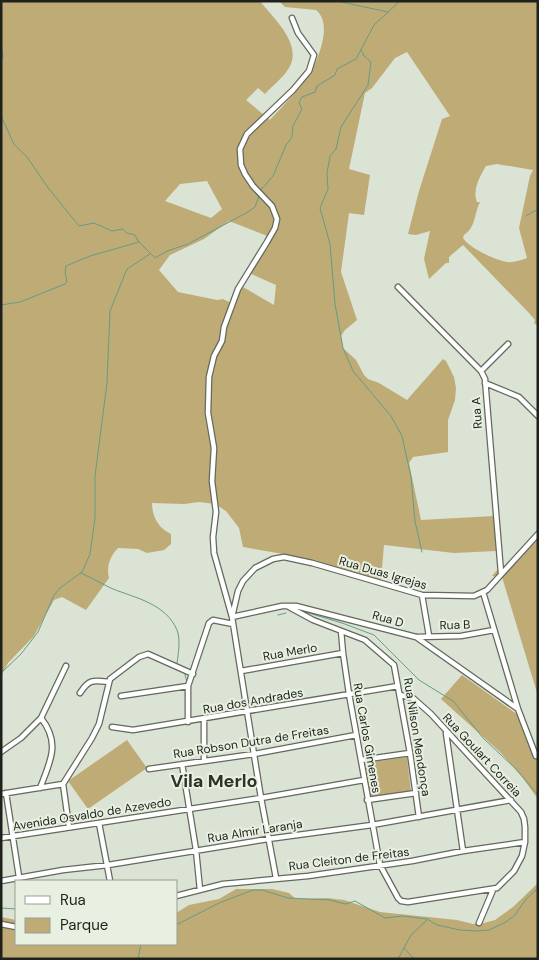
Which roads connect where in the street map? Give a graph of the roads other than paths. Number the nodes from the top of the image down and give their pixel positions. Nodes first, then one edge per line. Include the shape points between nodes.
1 (292, 18) dead end
2 (398, 287) dead end
3 (508, 344) dead end
4 (481, 371) junction
5 (486, 383) junction
6 (538, 416) edge
7 (538, 534) edge
8 (501, 573) junction
9 (483, 592) junction
10 (422, 596) junction
11 (288, 606) junction
12 (232, 617) junction
13 (233, 624) junction
14 (494, 630) junction
15 (341, 631) junction
16 (428, 636) junction
17 (416, 637) junction
18 (343, 653) junction
19 (66, 666) dead end
20 (241, 671) junction
21 (193, 674) junction
22 (109, 682) junction
23 (188, 686) junction
24 (398, 686) junction
25 (80, 693) dead end
26 (349, 694) junction
27 (400, 695) junction
28 (121, 696) dead end
29 (518, 709) junction
30 (247, 712) junction
31 (40, 718) junction
32 (204, 720) junction
33 (188, 722) junction
34 (112, 727) dead end
35 (446, 731) junction
36 (356, 735) junction
37 (1, 752) edge
38 (410, 753) junction
39 (254, 754) junction
40 (536, 756) dead end
41 (361, 760) junction
42 (204, 761) junction
43 (182, 764) junction
44 (149, 768) dead end
45 (364, 780) junction
46 (63, 784) junction
47 (40, 788) junction
48 (416, 793) junction
49 (4, 794) edge
50 (261, 798) junction
51 (368, 800) junction
52 (511, 800) junction
53 (188, 809) junction
54 (457, 809) junction
55 (419, 817) junction
56 (99, 823) junction
57 (372, 825) junction
58 (69, 827) junction
59 (14, 836) junction
60 (1, 838) edge
61 (268, 839) junction
62 (525, 842) junction
63 (196, 850) junction
64 (463, 850) junction
65 (108, 865) junction
66 (380, 865) junction
67 (22, 877) junction
68 (276, 878) junction
69 (28, 880) edge
70 (110, 880) edge
71 (1, 881) edge
72 (200, 890) junction
73 (493, 890) junction
74 (178, 896) edge
75 (478, 922) dead end
76 (1, 924) edge
77 (15, 927) edge

1 - 12 street via 298,33 314,55 309,71 247,134 240,149 245,174 272,206 277,218 275,228 238,289 209,377 208,413 214,448 212,481 216,512 213,543
2 - 4 street, Rua A
3 - 4 street
4 - 5 street, Rua A
5 - 6 street via 519,397
5 - 8 street, Rua A
7 - 8 street
8 - 9 street
9 - 10 street, Rua Duas Igrejas via 468,596
9 - 14 street
10 - 12 street, Rua Duas Igrejas via 312,563 278,558 260,564 246,577 238,591
10 - 16 street
11 - 12 street, Rua D
11 - 15 street
11 - 17 street, Rua D via 312,609
12 - 13 street
13 - 20 street
13 - 21 street via 209,622
14 - 16 street, Rua B via 461,636
14 - 29 street
15 - 18 street, Rua Carlos Gimenes
15 - 24 street, Rua Nilson Mendonça via 366,640 391,662
16 - 17 street, Rua B
17 - 29 street, Rua D
18 - 20 street, Rua Merlo
18 - 26 street, Rua Carlos Gimenes
19 - 31 street
20 - 30 street
21 - 22 street via 152,654 145,654
21 - 23 street
22 - 25 street via 91,681
22 - 46 street via 99,724
23 - 28 street
23 - 33 street
24 - 26 street, Rua dos Andrades
24 - 27 street, Rua Nilson Mendonça
26 - 30 street, Rua dos Andrades
26 - 36 street, Rua Carlos Gimenes
27 - 35 street, Rua Goulart Correia via 414,700
27 - 38 street, Rua Nilson Mendonça
29 - 40 street
30 - 32 street, Rua dos Andrades
30 - 39 street
31 - 37 street via 21,738
31 - 47 street via 50,732 53,744
32 - 33 street, Rua dos Andrades
32 - 42 street
33 - 34 street, Rua dos Andrades via 134,730
35 - 52 street, Rua Goulart Correia
35 - 54 street
36 - 39 street, Rua Robson Dutra de Freitas
36 - 41 street, Rua Carlos Gimenes
38 - 41 street
38 - 48 street, Rua Nilson Mendonça
39 - 42 street, Rua Robson Dutra de Freitas
39 - 50 street
41 - 45 street, Rua Carlos Gimenes
42 - 43 street, Rua Robson Dutra de Freitas
43 - 44 street, Rua Robson Dutra de Freitas
43 - 53 street
45 - 50 street, Avenida Osvaldo de Azevedo
45 - 51 street, Rua Carlos Gimenes
46 - 47 street
46 - 58 street
47 - 49 street
48 - 51 street
48 - 55 street, Rua Nilson Mendonça
49 - 59 street
50 - 53 street, Avenida Osvaldo de Azevedo
50 - 61 street
51 - 57 street, Rua Carlos Gimenes
52 - 54 street, Rua Almir Laranja
52 - 62 street, Rua Goulart Correia via 524,819
53 - 56 street, Avenida Osvaldo de Azevedo
53 - 63 street
54 - 55 street, Rua Almir Laranja
54 - 64 street
55 - 57 street, Rua Almir Laranja
56 - 58 street, Avenida Osvaldo de Azevedo
56 - 65 street
57 - 61 street, Rua Almir Laranja
57 - 66 street, Rua Carlos Gimenes
58 - 59 street, Avenida Osvaldo de Azevedo
59 - 60 street, Avenida Osvaldo de Azevedo
59 - 67 street
61 - 63 street, Rua Almir Laranja
61 - 68 street
62 - 64 street, Rua Cleiton de Freitas
62 - 73 street, Rua Goulart Correia via 514,871
63 - 65 street, Rua Almir Laranja
63 - 72 street
64 - 66 street, Rua Cleiton de Freitas
65 - 67 street, Rua Almir Laranja
65 - 70 street
66 - 68 street, Rua Cleiton de Freitas
66 - 73 street, Rua Carlos Gimenes via 402,901
67 - 69 street
67 - 71 street, Rua Almir Laranja
68 - 72 street, Rua Cleiton de Freitas
72 - 74 street, Rua Cleiton de Freitas
73 - 75 street
76 - 77 street

